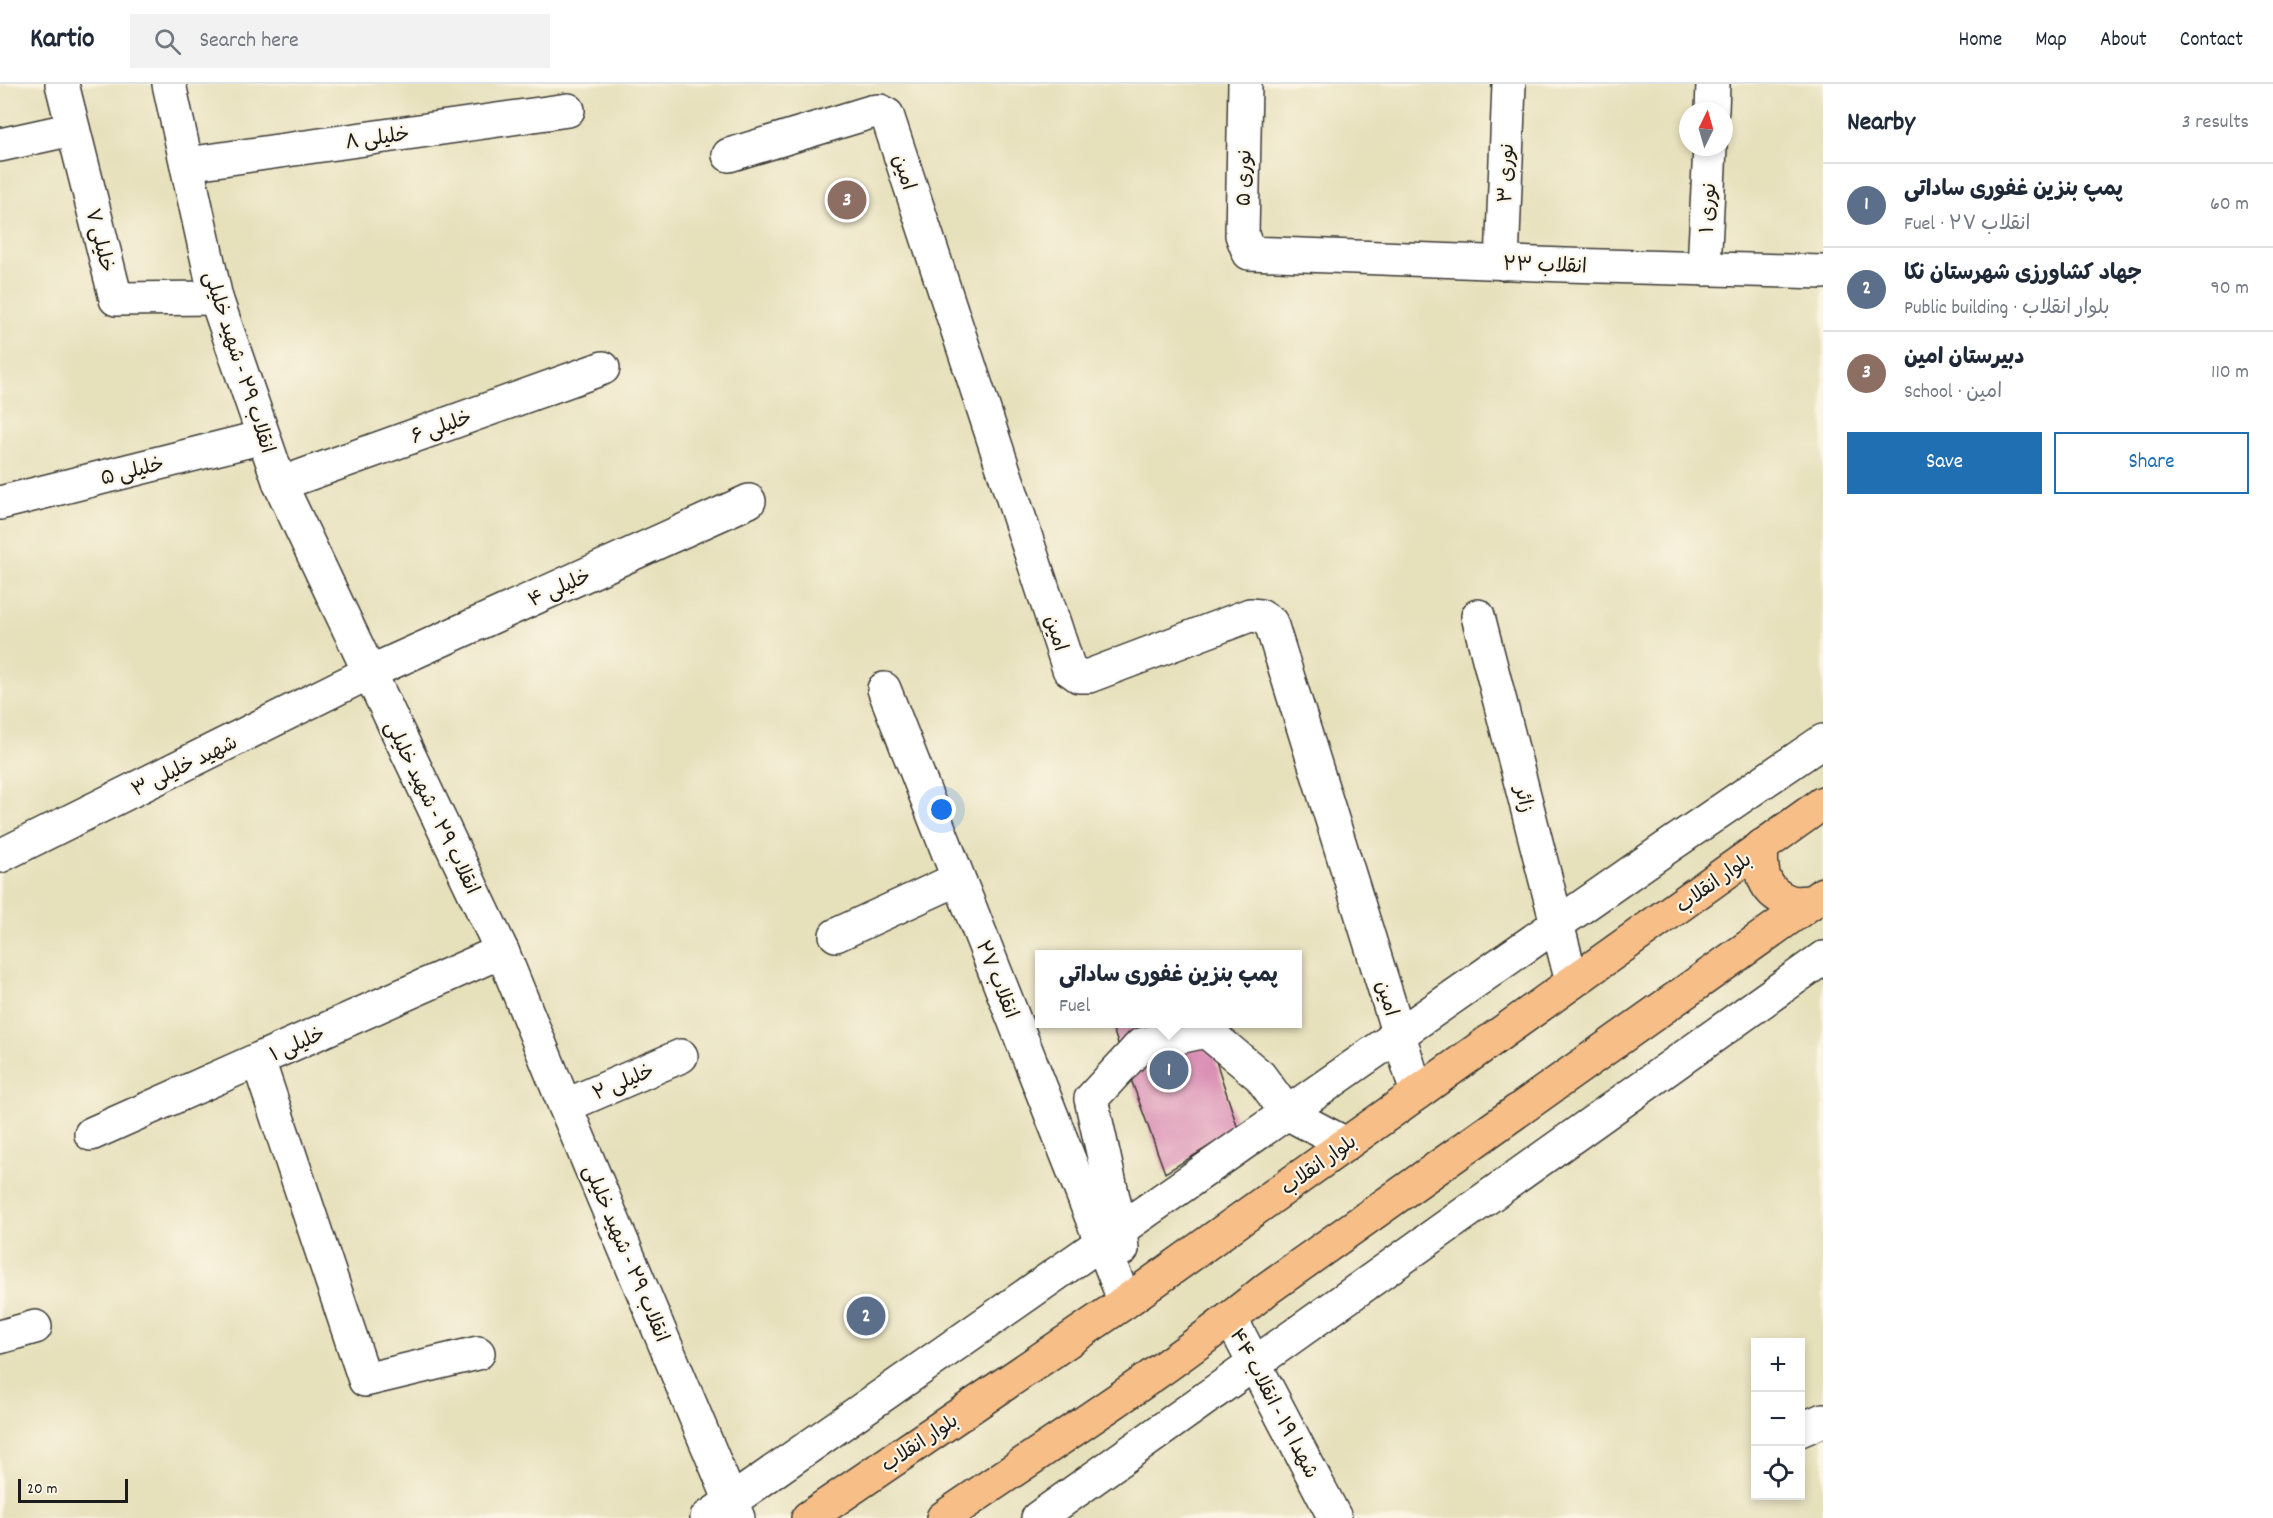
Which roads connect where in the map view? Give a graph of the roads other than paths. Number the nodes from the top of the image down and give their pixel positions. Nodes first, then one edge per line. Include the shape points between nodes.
1 (62, 84) edge
2 (169, 84) edge
3 (1245, 84) edge
4 (1509, 84) edge
5 (1713, 84) edge
6 (1712, 102) edge
7 (568, 110) dead end
8 (73, 129) junction
9 (0, 146) edge
10 (729, 155) dead end
11 (1710, 156) edge
12 (187, 164) junction
13 (1268, 253) joint
14 (1502, 263) junction
15 (1704, 269) junction
16 (1823, 272) edge
17 (216, 298) junction
18 (603, 368) dead end
19 (263, 437) junction
20 (280, 484) junction
21 (749, 501) dead end
22 (0, 503) edge
23 (1478, 616) dead end
24 (369, 673) junction
25 (884, 689) dead end
26 (1823, 741) edge
27 (1823, 803) edge
28 (1762, 846) junction
29 (0, 856) edge
30 (958, 879) junction
31 (1817, 898) edge
32 (1558, 924) junction
33 (836, 935) dead end
34 (502, 951) junction
35 (1823, 958) edge
36 (1572, 982) junction
37 (1399, 1034) junction
38 (681, 1056) dead end
39 (258, 1060) junction
40 (1417, 1093) junction
41 (565, 1106) junction
42 (1287, 1113) junction
43 (91, 1134) dead end
44 (1346, 1144) junction
45 (1111, 1236) junction
46 (1125, 1302) junction
47 (1231, 1319) junction
48 (35, 1327) dead end
49 (0, 1337) edge
50 (478, 1353) dead end
51 (1254, 1364) junction
52 (1823, 1420) edge
53 (1805, 1428) edge
54 (726, 1512) edge
55 (808, 1518) edge
56 (943, 1518) edge
57 (1038, 1518) edge
58 (1335, 1518) edge

1 - 8 street, خلیلی ۷
2 - 12 street, انقلاب ۲۹ - شهید خلیلی
3 - 13 street, نوری ۵ via 1242,235 1249,253
4 - 14 street, نوری ۳
5 - 6 street
7 - 12 street, خلیلی ۸
8 - 9 street
8 - 17 street, خلیلی ۷ via 116,299
10 - 37 street, امین via 872,112 887,115 1069,669 1079,676 1089,676 1250,615 1271,623
11 - 15 street, نوری ۱
12 - 17 street, انقلاب ۲۹ - شهید خلیلی
13 - 14 street, انقلاب ۲۳
14 - 15 street, انقلاب ۲۳
15 - 16 street, انقلاب ۲۳
17 - 19 street, انقلاب ۲۹ - شهید خلیلی
18 - 20 street, خلیلی ۶
19 - 20 street, انقلاب ۲۹ - شهید خلیلی
19 - 22 street, خلیلی ۵
20 - 24 street, انقلاب ۲۹ - شهید خلیلی
21 - 24 street, خلیلی ۴
23 - 32 street, زائر
24 - 29 street, شهید خلیلی ۳
24 - 34 street, انقلاب ۲۹ - شهید خلیلی
25 - 30 street, انقلاب ۲۷
26 - 32 street
27 - 28 main road, بلوار انقلاب
28 - 31 main road via 1760,869 1770,889 1789,902
28 - 36 main road, بلوار انقلاب
30 - 33 street
30 - 45 street, انقلاب ۲۷
31 - 47 main road via 1268,1288
32 - 36 street, زائر
32 - 37 street
34 - 39 street, خلیلی ۱
34 - 41 street, انقلاب ۲۹ - شهید خلیلی
35 - 51 street
36 - 40 main road, بلوار انقلاب
37 - 40 street, امین
37 - 42 street
38 - 41 street, خلیلی ۲
39 - 43 street, خلیلی ۱
39 - 50 street via 365,1380
40 - 44 main road, بلوار انقلاب
41 - 54 street, انقلاب ۲۹ - شهید خلیلی
42 - 44 street
42 - 45 street
42 - 45 street via 1260,1076 1206,1031 1141,1045 1091,1099
44 - 46 main road, بلوار انقلاب
45 - 46 street, انقلاب ۲۷
45 - 54 street
46 - 55 main road, بلوار انقلاب
47 - 51 street, شهدا ۱۹ - انقلاب ۴۴
47 - 56 main road
48 - 49 street
51 - 57 street
51 - 58 street, شهدا ۱۹ - انقلاب ۴۴
52 - 53 street

